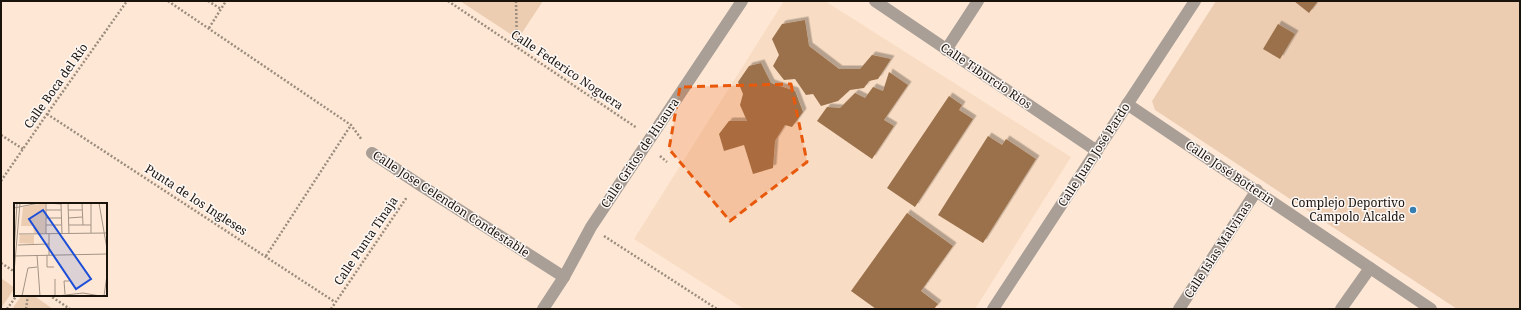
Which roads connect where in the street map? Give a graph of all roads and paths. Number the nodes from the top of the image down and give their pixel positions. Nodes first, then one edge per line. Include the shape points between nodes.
1 (127, 1) edge
2 (168, 1) edge
3 (208, 1) edge
4 (226, 1) edge
5 (448, 1) edge
6 (516, 1) edge
7 (742, 1) edge
8 (875, 1) edge
9 (978, 1) edge
10 (1195, 1) edge
11 (221, 10) junction
12 (209, 28) junction
13 (517, 47) junction
14 (946, 50) junction
15 (1127, 104) junction
16 (47, 114) junction
17 (351, 125) junction
18 (1, 135) edge
19 (647, 141) junction
20 (23, 149) junction
21 (1097, 151) junction
22 (372, 153) joint
23 (667, 162) dead end
24 (1, 181) edge
25 (417, 183) junction
26 (1257, 190) junction
27 (591, 227) junction
28 (266, 256) junction
29 (1, 263) edge
30 (1370, 268) junction
31 (14, 271) edge
32 (564, 277) junction
33 (16, 296) edge
34 (28, 296) edge
35 (50, 296) edge
36 (335, 302) junction
37 (7, 309) edge
38 (26, 309) edge
39 (70, 309) edge
40 (330, 309) edge
41 (543, 309) edge
42 (717, 309) edge
43 (993, 309) edge
44 (1179, 309) edge
45 (1341, 309) edge
46 (1431, 309) edge

1 - 16 path, Calle Boca del Río
2 - 12 path, Calle Jose Celendon Condestable
3 - 11 path
4 - 11 path
5 - 13 path, Calle Federico Noguera
6 - 13 path
7 - 19 street, Calle Gritos de Huaura
8 - 14 street, Calle Tiburcio Rios
9 - 14 street
10 - 15 street, Calle Juan José Pardo
11 - 12 path
12 - 17 path, Calle Jose Celendon Condestable
13 - 19 path, Calle Federico Noguera via 641,131
14 - 21 street, Calle Tiburcio Rios
15 - 21 street, Calle Juan José Pardo
15 - 26 street, Calle José Botterin
16 - 20 path, Calle Boca del Río
16 - 28 path, Punta de los Ingleses
17 - 22 path, Calle Jose Celendon Condestable
17 - 28 path
18 - 20 path
19 - 23 path, Calle Federico Noguera via 653,152
19 - 27 street, Calle Gritos de Huaura
20 - 24 path, Calle Boca del Río
21 - 43 street, Calle Juan José Pardo
22 - 25 street, Calle Jose Celendon Condestable
25 - 32 street, Calle Jose Celendon Condestable
25 - 36 path, Calle Punta Tinaja
26 - 30 street, Calle José Botterin
26 - 44 street, Calle Islas Malvinas
27 - 32 street, Calle Gritos de Huaura
27 - 42 path
28 - 36 path, Punta de los Ingleses
29 - 31 path
30 - 45 street
30 - 46 street, Calle José Botterin
32 - 41 street, Calle Gritos de Huaura
33 - 37 path
34 - 38 path
35 - 39 path
36 - 40 path, Calle Punta Tinaja

